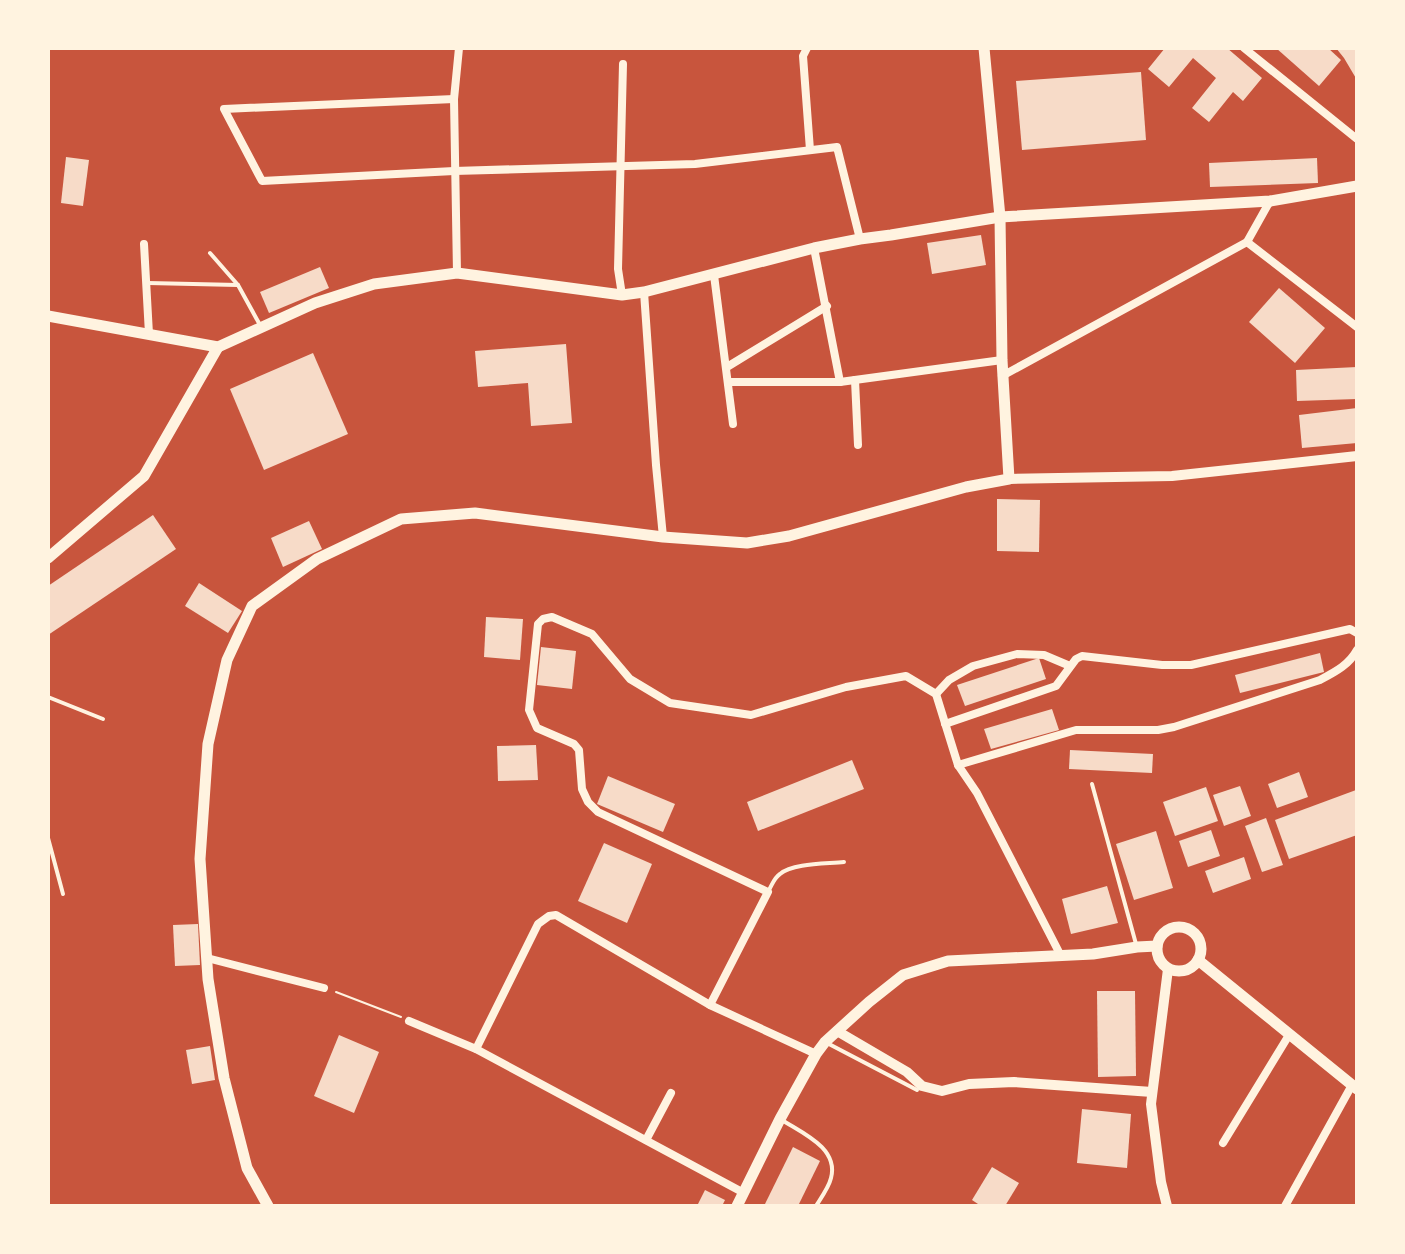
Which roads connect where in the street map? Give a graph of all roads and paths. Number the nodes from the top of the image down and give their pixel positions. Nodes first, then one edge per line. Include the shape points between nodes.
1 (459, 48) edge
2 (807, 48) edge
3 (984, 48) edge
4 (1244, 48) edge
5 (623, 64) dead end
6 (454, 99) junction
7 (1357, 139) edge
8 (810, 150) junction
9 (621, 167) junction
10 (454, 171) junction
11 (1357, 186) edge
12 (1270, 201) junction
13 (1000, 217) junction
14 (860, 239) junction
15 (1247, 242) junction
16 (144, 244) dead end
17 (814, 248) junction
18 (210, 253) dead end
19 (457, 273) junction
20 (714, 275) junction
21 (146, 283) junction
22 (238, 285) junction
23 (644, 292) junction
24 (622, 295) junction
25 (827, 306) junction
26 (48, 316) edge
27 (262, 327) junction
28 (1357, 327) edge
29 (149, 334) junction
30 (218, 347) junction
31 (1002, 360) junction
32 (727, 367) junction
33 (1002, 376) junction
34 (855, 380) junction
35 (728, 382) junction
36 (840, 382) junction
37 (733, 424) dead end
38 (858, 445) dead end
39 (1357, 456) edge
40 (1009, 479) junction
41 (663, 537) junction
42 (48, 558) edge
43 (1357, 633) edge
44 (1357, 650) edge
45 (1070, 666) junction
46 (936, 694) junction
47 (48, 697) edge
48 (103, 719) dead end
49 (945, 724) junction
50 (958, 765) junction
51 (1092, 784) dead end
52 (48, 838) edge
53 (844, 862) dead end
54 (768, 892) junction
55 (63, 894) dead end
56 (1157, 946) junction
57 (1137, 947) junction
58 (1061, 956) junction
59 (207, 958) junction
60 (1198, 960) junction
61 (1168, 969) junction
62 (324, 988) joint
63 (710, 1005) junction
64 (409, 1021) joint
65 (837, 1031) junction
66 (1289, 1035) junction
67 (825, 1042) junction
68 (476, 1049) junction
69 (816, 1054) junction
70 (1354, 1087) edge
71 (917, 1090) dead end
72 (1152, 1092) junction
73 (671, 1093) dead end
74 (780, 1119) junction
75 (646, 1140) junction
76 (1223, 1143) dead end
77 (744, 1193) junction
78 (268, 1206) edge
79 (737, 1206) edge
80 (816, 1206) edge
81 (1167, 1206) edge
82 (1285, 1206) edge

1 - 6 street
2 - 8 street via 803,56
3 - 13 main road
4 - 7 street
5 - 9 street
6 - 10 street
6 - 10 street via 224,109 262,181
8 - 9 street
8 - 14 street via 837,147
9 - 10 street
9 - 24 street
10 - 19 street
11 - 12 main road
12 - 13 main road
12 - 15 street
13 - 14 main road
13 - 31 main road
14 - 17 main road
15 - 28 street
15 - 33 street
16 - 21 street
17 - 20 main road
17 - 25 street
18 - 22 lane
19 - 24 main road
19 - 27 main road via 374,284
20 - 23 main road
20 - 32 street
21 - 22 lane
21 - 29 street
22 - 27 lane
23 - 24 main road
23 - 41 street
25 - 32 street
25 - 36 street
26 - 29 main road
27 - 30 main road
29 - 30 main road
30 - 42 main road via 144,476
31 - 33 main road
31 - 34 street
32 - 35 street
33 - 40 main road
34 - 36 street
34 - 38 street
35 - 36 street
35 - 37 street
39 - 40 street via 1172,476
40 - 41 main road via 789,536 747,543
41 - 59 main road via 475,513 401,519 317,559 252,606 227,660 208,744 200,859
43 - 45 street via 1350,629 1191,665 1082,656
44 - 50 street via 1338,671 1320,680 1193,722 1158,730 1076,730
45 - 46 street via 1044,655 1017,654 973,666
45 - 49 street via 1056,686
46 - 49 street
46 - 54 street via 906,676 751,715 670,703 630,679 592,634 552,617 538,624 529,710 537,728 579,750 588,802 598,812
47 - 48 lane
49 - 50 street
50 - 58 street
51 - 57 lane
52 - 55 lane
53 - 54 lane via 781,872
54 - 63 street
56 - 57 main road
56 - 60 main road via 1164,933 1183,928 1199,940
56 - 61 main road
57 - 58 main road
58 - 65 main road via 948,961 903,975
59 - 62 street
59 - 78 main road via 224,1078 247,1168
60 - 61 main road via 1181,971
60 - 66 main road
61 - 72 street
62 - 64 path
63 - 68 street via 556,915 549,916 538,924
63 - 69 street
64 - 68 street
65 - 67 main road
65 - 72 street via 922,1086 942,1091 1014,1082
66 - 70 main road
66 - 76 street
67 - 69 main road
67 - 71 lane
68 - 75 street
69 - 74 main road
70 - 82 street
72 - 81 street
73 - 75 street
74 - 77 main road
74 - 80 lane via 821,1145 830,1160 832,1177
75 - 77 street
77 - 79 main road

